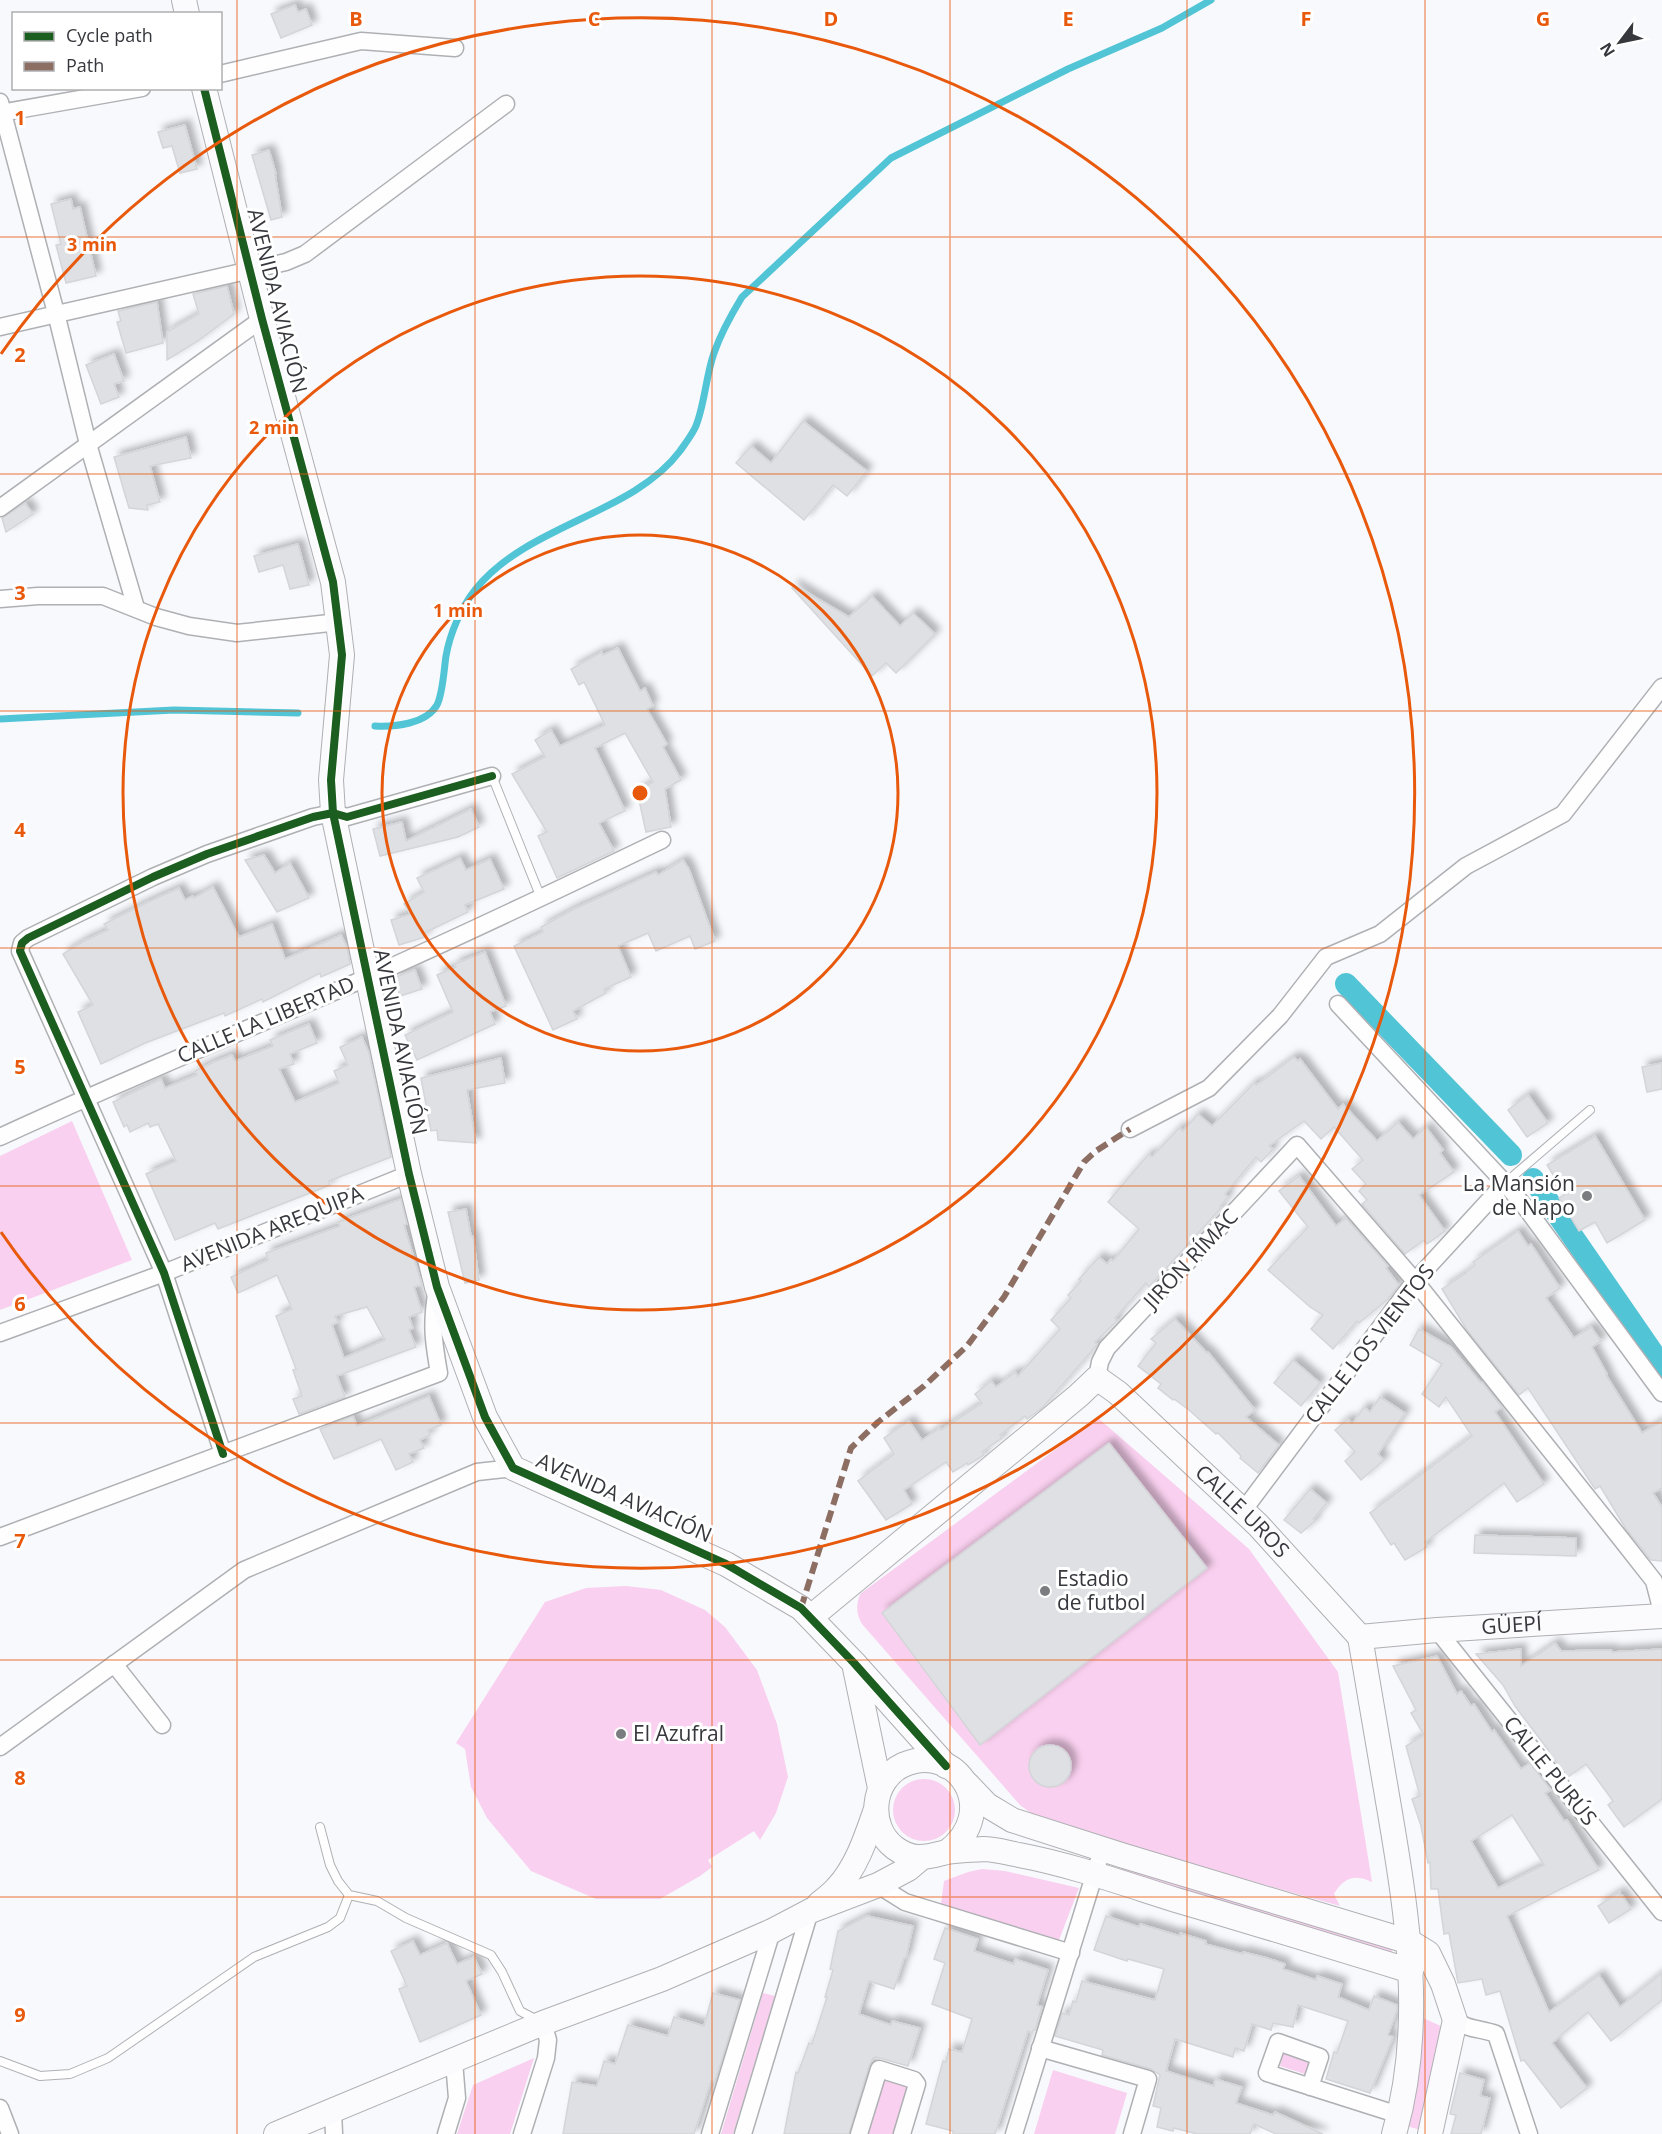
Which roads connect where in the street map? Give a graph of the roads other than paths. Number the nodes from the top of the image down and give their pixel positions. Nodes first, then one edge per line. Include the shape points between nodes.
1 (455, 48) dead end
2 (222, 74) edge
3 (129, 90) edge
4 (205, 90) edge
5 (506, 104) dead end
6 (1, 109) edge
7 (251, 270) junction
8 (56, 314) junction
9 (262, 319) junction
10 (0, 327) edge
11 (88, 444) junction
12 (0, 508) edge
13 (0, 599) edge
14 (136, 608) junction
15 (339, 622) junction
16 (1662, 687) edge
17 (492, 776) joint
18 (333, 813) junction
19 (663, 840) dead end
20 (541, 898) junction
21 (368, 977) junction
22 (1338, 1004) dead end
23 (86, 1097) junction
24 (1590, 1110) dead end
25 (1130, 1129) dead end
26 (0, 1137) edge
27 (409, 1174) junction
28 (1505, 1183) junction
29 (164, 1273) junction
30 (1415, 1281) junction
31 (437, 1287) junction
32 (0, 1334) edge
33 (1097, 1378) junction
34 (1662, 1393) edge
35 (223, 1454) junction
36 (513, 1468) junction
37 (1243, 1511) junction
38 (0, 1538) edge
39 (1662, 1612) edge
40 (1662, 1616) edge
41 (811, 1617) junction
42 (1437, 1630) junction
43 (1360, 1637) junction
44 (854, 1663) junction
45 (114, 1664) junction
46 (162, 1725) dead end
47 (0, 1747) edge
48 (946, 1766) junction
49 (967, 1784) junction
50 (880, 1788) junction
51 (875, 1812) junction
52 (320, 1827) dead end
53 (1102, 1850) junction
54 (947, 1852) junction
55 (921, 1858) junction
56 (1095, 1875) junction
57 (878, 1886) junction
58 (1403, 1888) junction
59 (349, 1895) junction
60 (810, 1911) junction
61 (1662, 1912) edge
62 (772, 1931) junction
63 (1372, 1931) junction
64 (1410, 1941) junction
65 (1071, 1953) junction
66 (1411, 1971) junction
67 (1412, 2002) junction
68 (1455, 2020) junction
69 (543, 2023) junction
70 (1040, 2048) junction
71 (0, 2061) edge
72 (453, 2061) junction
73 (1310, 2087) junction
74 (0, 2108) edge
75 (333, 2122) edge
76 (1396, 2124) edge
77 (10, 2134) edge
78 (276, 2134) edge
79 (446, 2134) edge
80 (522, 2134) edge
81 (710, 2134) edge
82 (743, 2134) edge
83 (859, 2134) edge
84 (902, 2134) edge
85 (1014, 2134) edge
86 (1132, 2134) edge
87 (1430, 2134) edge
88 (1529, 2134) edge

1 - 2 street via 361,41
3 - 6 street
4 - 7 street, AVENIDA AVIACIÓN
5 - 7 street via 322,243 286,262
6 - 8 street
7 - 8 street
7 - 9 street, AVENIDA AVIACIÓN
8 - 10 street
8 - 11 street
9 - 11 street
9 - 15 street, AVENIDA AVIACIÓN via 333,582
11 - 12 street
11 - 14 street
13 - 14 street via 103,596
14 - 15 street via 189,626 237,633
15 - 18 street, AVENIDA AVIACIÓN via 342,655 331,780
16 - 25 street via 1563,814 1466,866 1380,934 1326,957 1280,1016 1209,1088
17 - 18 street via 347,817
17 - 20 lane
18 - 21 street, AVENIDA AVIACIÓN
18 - 23 street via 218,850 22,943 20,951
19 - 20 street, CALLE LA LIBERTAD
20 - 21 street, CALLE LA LIBERTAD
21 - 23 street, CALLE LA LIBERTAD
21 - 27 street, AVENIDA AVIACIÓN
22 - 28 street
23 - 26 street, CALLE LA LIBERTAD
23 - 29 street
24 - 28 lane
27 - 29 street, AVENIDA AREQUIPA
27 - 31 street, AVENIDA AVIACIÓN
28 - 30 street, CALLE LOS VIENTOS
28 - 34 street
29 - 32 street, AVENIDA AREQUIPA
29 - 35 street
30 - 33 street, JIRÓN RÍMAC via 1297,1145 1107,1348
30 - 37 street, CALLE LOS VIENTOS
30 - 39 street via 1654,1581
31 - 35 street via 432,1333 439,1373
31 - 36 street, AVENIDA AVIACIÓN via 485,1417
33 - 37 street, CALLE UROS via 1118,1393
33 - 41 street
35 - 38 street
36 - 41 street, AVENIDA AVIACIÓN via 726,1564
36 - 45 street via 477,1472 244,1570
37 - 43 street, CALLE UROS
40 - 42 street, GÜEPÍ
41 - 44 street, AVENIDA AVIACIÓN
42 - 43 street, GÜEPÍ
42 - 61 street, CALLE PURÚS
43 - 58 street
44 - 48 street, AVENIDA AVIACIÓN
44 - 50 street
45 - 46 street
45 - 47 street
48 - 49 street
48 - 50 street via 916,1761 889,1775
49 - 53 street via 987,1805 1012,1820
49 - 54 street via 973,1815 960,1843
50 - 51 street
51 - 55 street via 879,1826 895,1848
51 - 60 street via 853,1865 837,1888
52 - 59 lane via 330,1865
53 - 56 street
53 - 63 street
54 - 55 street
54 - 56 street via 986,1849
55 - 57 street
56 - 65 street
56 - 66 street
57 - 60 street
57 - 65 street via 905,1902
58 - 63 street via 1390,1921
58 - 64 street
59 - 69 lane via 377,1901 490,1955 520,2011
59 - 71 lane via 340,1918 328,1927 254,1957 108,2058 70,2074 40,2076
60 - 62 street
60 - 82 street
62 - 69 street via 663,1979
62 - 81 street
63 - 64 street
64 - 66 street
64 - 68 street via 1428,1953
65 - 70 street
66 - 67 street
67 - 68 street
67 - 76 street via 1406,2076
68 - 87 street
68 - 88 street via 1464,2027 1496,2034
69 - 72 street
69 - 80 street via 548,2040 546,2058
70 - 85 street
70 - 86 street via 1148,2079
72 - 75 street
72 - 79 street via 457,2098
73 - 73 street via 1267,2073 1278,2043 1320,2057
73 - 76 street
74 - 77 street
75 - 78 street
83 - 84 street via 879,2068 917,2084

